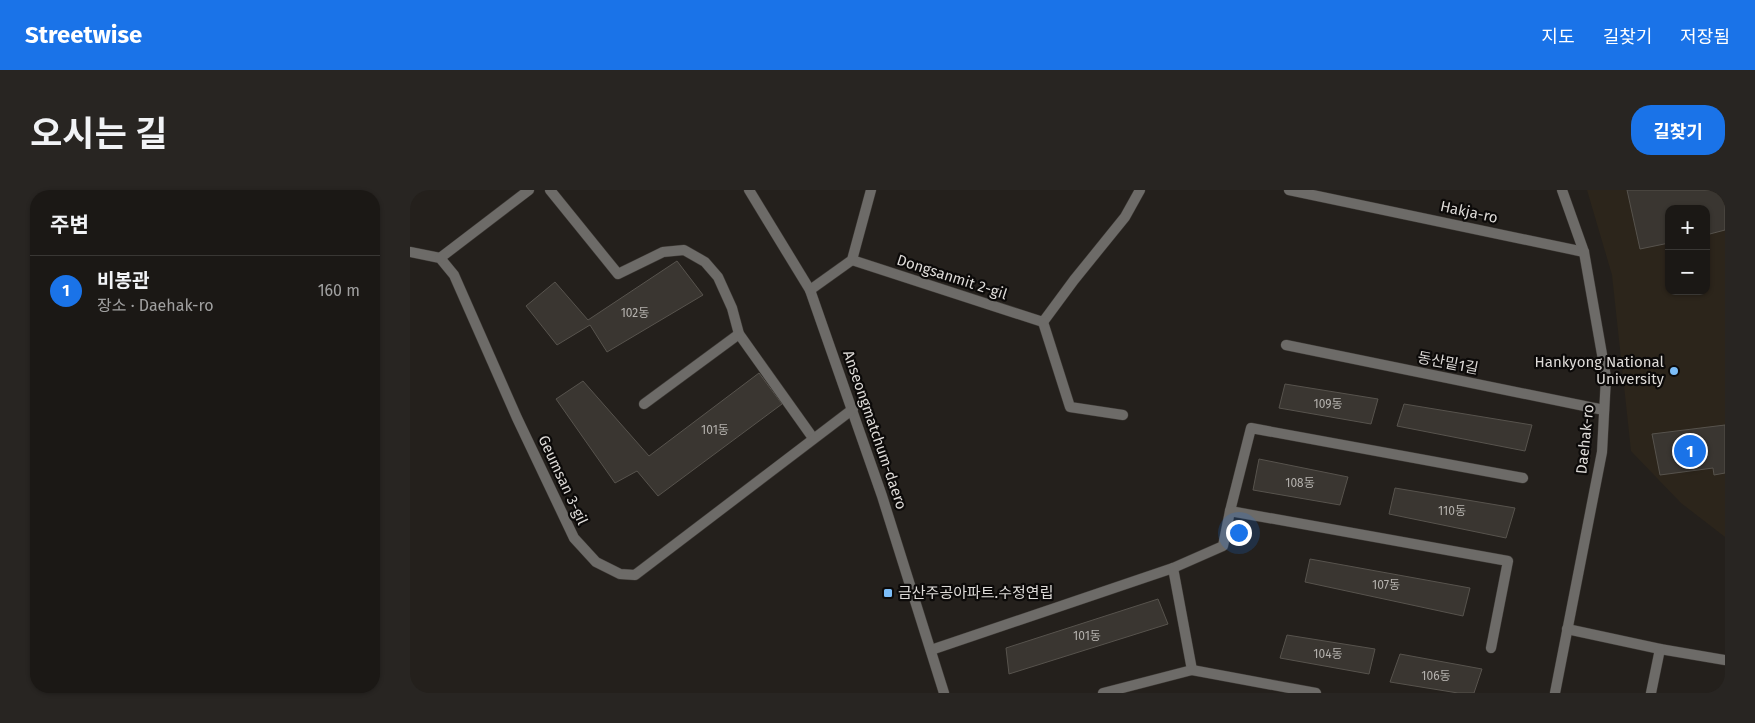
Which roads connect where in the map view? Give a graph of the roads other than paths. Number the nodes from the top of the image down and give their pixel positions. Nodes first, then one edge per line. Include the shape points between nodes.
1 (529, 190) edge
2 (550, 190) edge
3 (749, 190) edge
4 (871, 190) edge
5 (1140, 190) edge
6 (1290, 190) edge
7 (1562, 190) edge
8 (410, 252) edge
9 (1584, 252) junction
10 (440, 258) junction
11 (852, 260) junction
12 (810, 290) junction
13 (1043, 322) junction
14 (738, 334) junction
15 (1286, 345) dead end
16 (644, 404) dead end
17 (852, 409) junction
18 (1604, 410) junction
19 (1123, 416) dead end
20 (814, 438) junction
21 (1523, 478) dead end
22 (1230, 511) junction
23 (1173, 568) junction
24 (1567, 629) junction
25 (1492, 648) dead end
26 (1660, 649) junction
27 (931, 650) junction
28 (1725, 660) edge
29 (1192, 670) junction
30 (944, 693) edge
31 (1104, 693) edge
32 (1316, 693) edge
33 (1555, 693) edge
34 (1651, 693) edge

1 - 10 street
2 - 14 street via 618,274 663,252 684,250 704,262 718,277 732,308
3 - 12 street, Anseongmatchum-daero
4 - 11 street
5 - 13 street via 1125,216
6 - 9 street, Hakja-ro
7 - 9 street, Daehak-ro
8 - 10 street
9 - 18 street, Daehak-ro via 1606,377
10 - 20 street, Geumsan 3-gil via 454,275 574,538 596,562 620,574 635,576
11 - 12 street
11 - 13 street, Dongsanmit 2-gil
12 - 17 street, Anseongmatchum-daero
13 - 19 street via 1070,407
14 - 16 street
14 - 20 street
15 - 18 street, 동산밑1길
17 - 20 street, Geumsan 3-gil
17 - 27 street, Anseongmatchum-daero
18 - 24 street, Daehak-ro via 1602,452
21 - 22 street via 1251,428
22 - 23 street via 1223,546
22 - 25 street via 1508,561
23 - 27 street
23 - 29 street
24 - 26 street
24 - 33 street, Daehak-ro
26 - 28 street
26 - 34 street
27 - 30 street, Anseongmatchum-daero
29 - 31 street
29 - 32 street

